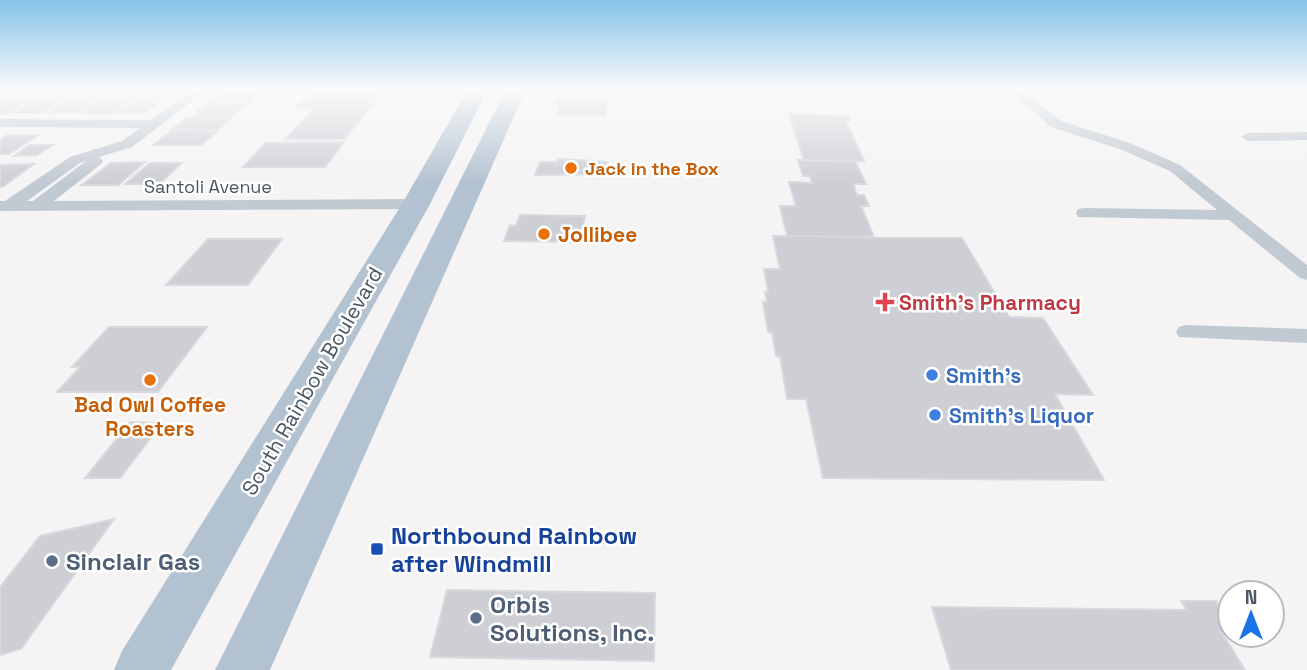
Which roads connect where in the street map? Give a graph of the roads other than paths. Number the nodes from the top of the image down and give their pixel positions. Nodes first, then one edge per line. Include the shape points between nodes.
1 (160, 120) edge
2 (462, 120) edge
3 (501, 120) edge
4 (1050, 120) edge
5 (0, 123) edge
6 (155, 124) junction
7 (1307, 136) edge
8 (1248, 137) dead end
9 (450, 143) junction
10 (101, 153) junction
11 (464, 196) junction
12 (416, 204) junction
13 (5, 206) edge
14 (37, 206) junction
15 (1084, 213) dead end
16 (1234, 215) junction
17 (1307, 274) edge
18 (1186, 332) dead end
19 (1307, 336) edge
20 (394, 348) junction
21 (141, 670) edge
22 (242, 670) edge

1 - 6 street
2 - 9 main road, South Rainbow Boulevard
3 - 11 main road
4 - 16 street via 1175,168
5 - 6 street
6 - 10 street via 127,144
7 - 8 street
9 - 11 main road via 456,159 444,186 452,194
9 - 12 main road, South Rainbow Boulevard
10 - 13 street via 66,165
10 - 14 street via 96,162
11 - 20 main road
12 - 14 street, Santoli Avenue
12 - 20 main road via 428,210 427,219 393,288
12 - 21 main road, South Rainbow Boulevard
13 - 14 street, Santoli Avenue
15 - 16 street
16 - 17 street
18 - 19 street
20 - 22 main road

